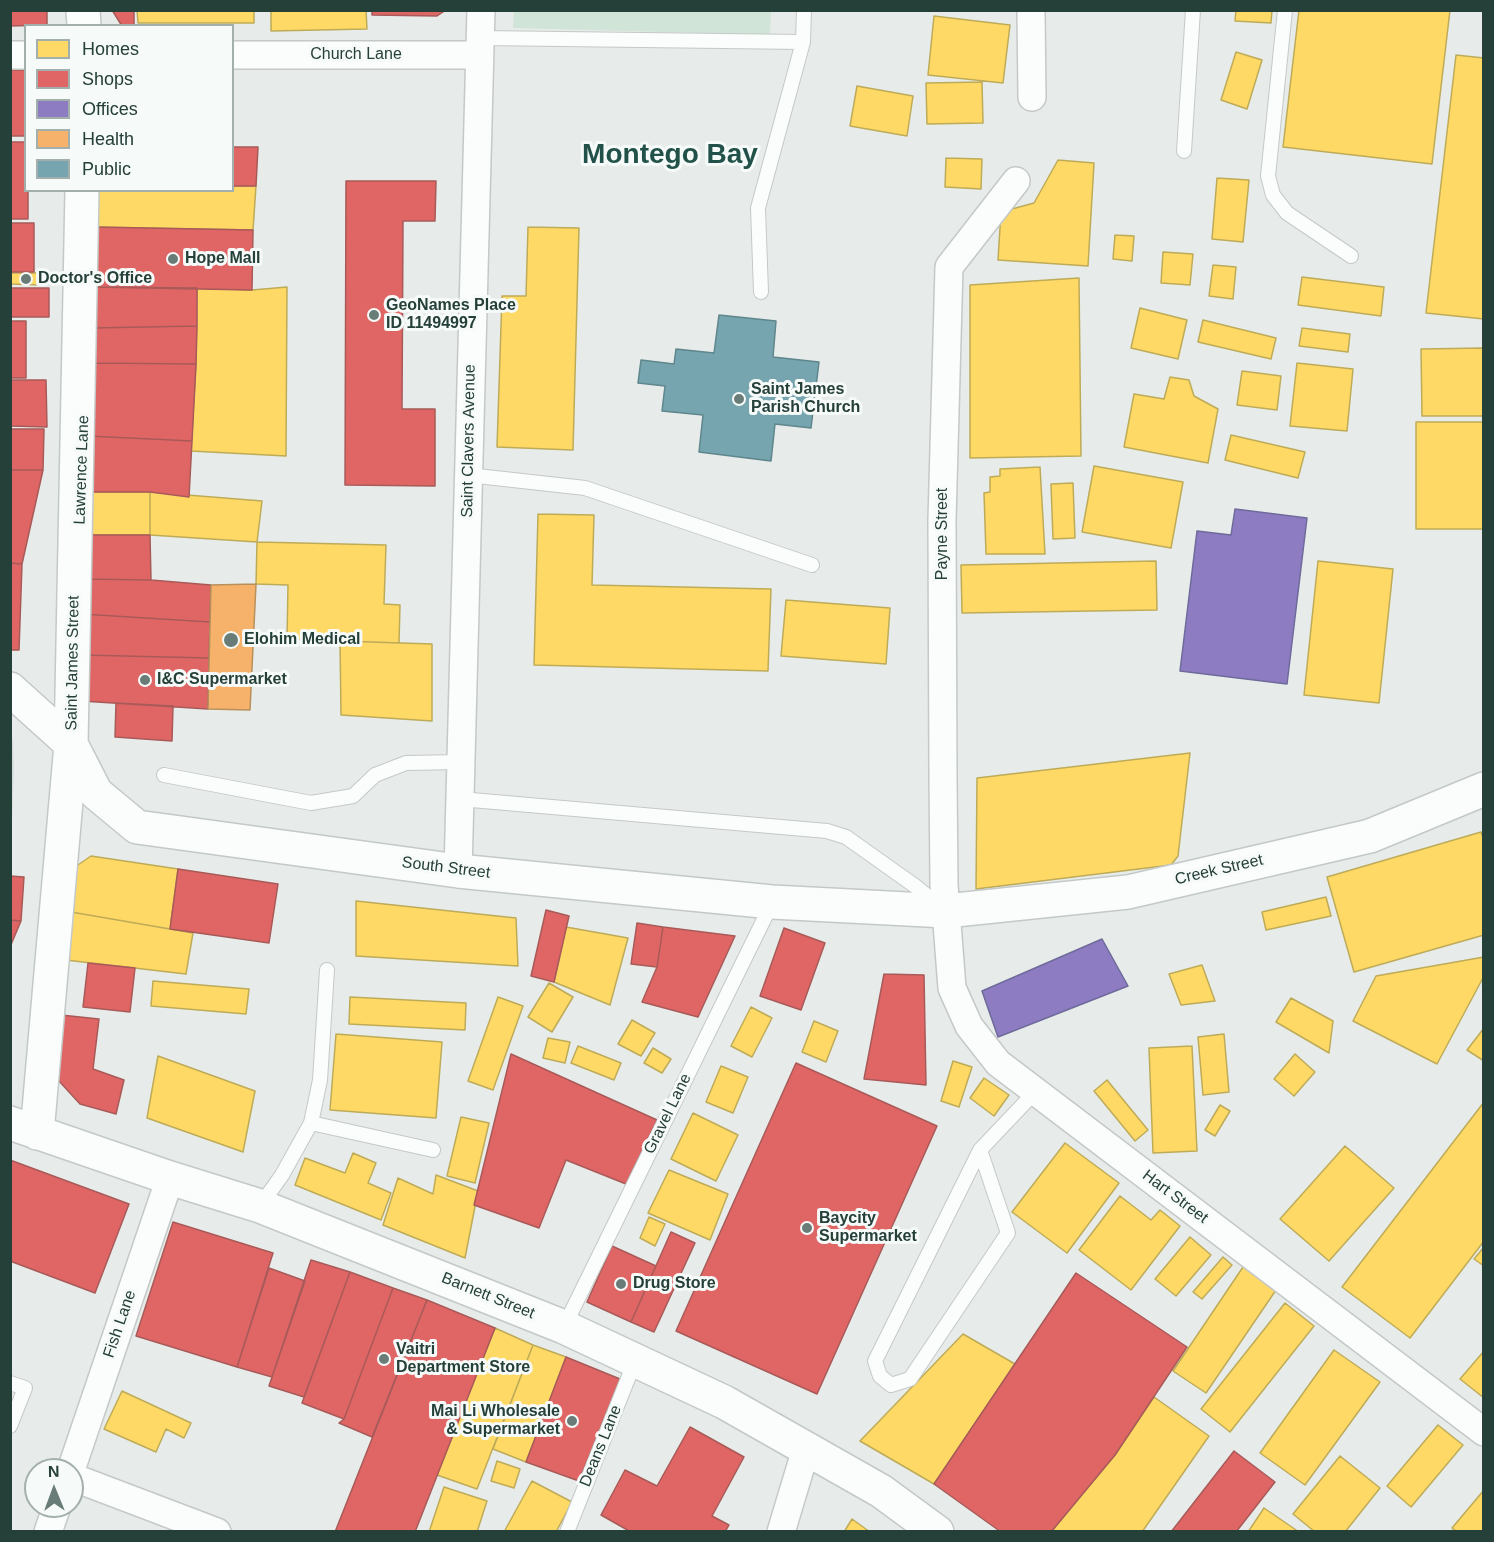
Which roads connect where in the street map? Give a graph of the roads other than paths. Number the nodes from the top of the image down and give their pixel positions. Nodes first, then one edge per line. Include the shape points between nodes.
1 (481, 10) edge
2 (804, 10) edge
3 (1031, 10) edge
4 (1193, 10) edge
5 (1285, 10) edge
6 (803, 42) junction
7 (479, 47) junction
8 (234, 55) edge
9 (1032, 98) dead end
10 (1184, 151) dead end
11 (1016, 181) dead end
12 (82, 192) edge
13 (90, 192) edge
14 (1351, 256) dead end
15 (761, 292) dead end
16 (468, 475) junction
17 (812, 565) dead end
18 (10, 689) edge
19 (73, 746) junction
20 (461, 762) junction
21 (164, 775) dead end
22 (1484, 789) edge
23 (460, 799) junction
24 (458, 871) junction
25 (772, 902) junction
26 (946, 911) junction
27 (327, 970) dead end
28 (1036, 1091) junction
29 (311, 1123) junction
30 (24, 1128) edge
31 (433, 1150) dead end
32 (980, 1150) junction
33 (170, 1178) junction
34 (261, 1206) junction
35 (564, 1327) junction
36 (635, 1361) junction
37 (10, 1383) edge
38 (10, 1426) edge
39 (1484, 1432) edge
40 (806, 1449) junction
41 (75, 1458) edge
42 (84, 1482) edge
43 (217, 1532) edge
44 (567, 1532) edge
45 (782, 1532) edge
46 (937, 1532) edge

1 - 7 street, Saint Clavers Avenue
2 - 6 lane
3 - 9 street
4 - 10 lane
5 - 14 lane via 1268,176 1273,195 1287,213
6 - 7 lane
6 - 15 lane via 758,208
7 - 8 street, Church Lane
7 - 16 street, Saint Clavers Avenue
11 - 26 street, Payne Street via 949,267 942,520
12 - 19 main road, Saint James Street
13 - 19 street, Lawrence Lane
16 - 17 lane via 585,488
16 - 20 street, Saint Clavers Avenue
18 - 19 main road, South Street
19 - 24 main road, South Street via 96,793 137,827
19 - 30 main road, Saint James Street
20 - 21 lane via 406,763 375,775 353,796 311,803
20 - 23 street, Saint Clavers Avenue
22 - 26 main road, Creek Street via 1370,836 1140,889
23 - 24 street, Saint Clavers Avenue
23 - 26 lane via 827,831 846,837
24 - 25 main road, South Street
25 - 26 main road, South Street
25 - 35 lane, Gravel Lane
26 - 28 street, Hart Street via 952,988 969,1026 998,1063
27 - 29 lane via 320,1080
28 - 32 lane
28 - 39 street, Hart Street
29 - 31 lane
29 - 34 lane
30 - 33 main road, Barnett Street
32 - 32 lane via 874,1361 880,1376 891,1385 910,1379 1008,1233
33 - 34 main road, Barnett Street
33 - 41 street, Fish Lane
34 - 35 main road, Barnett Street
35 - 36 main road, Barnett Street
36 - 40 main road, Barnett Street via 724,1402
36 - 44 lane, Deans Lane
37 - 38 lane via 25,1388
40 - 45 street
40 - 46 main road, Barnett Street via 881,1491
42 - 43 street

